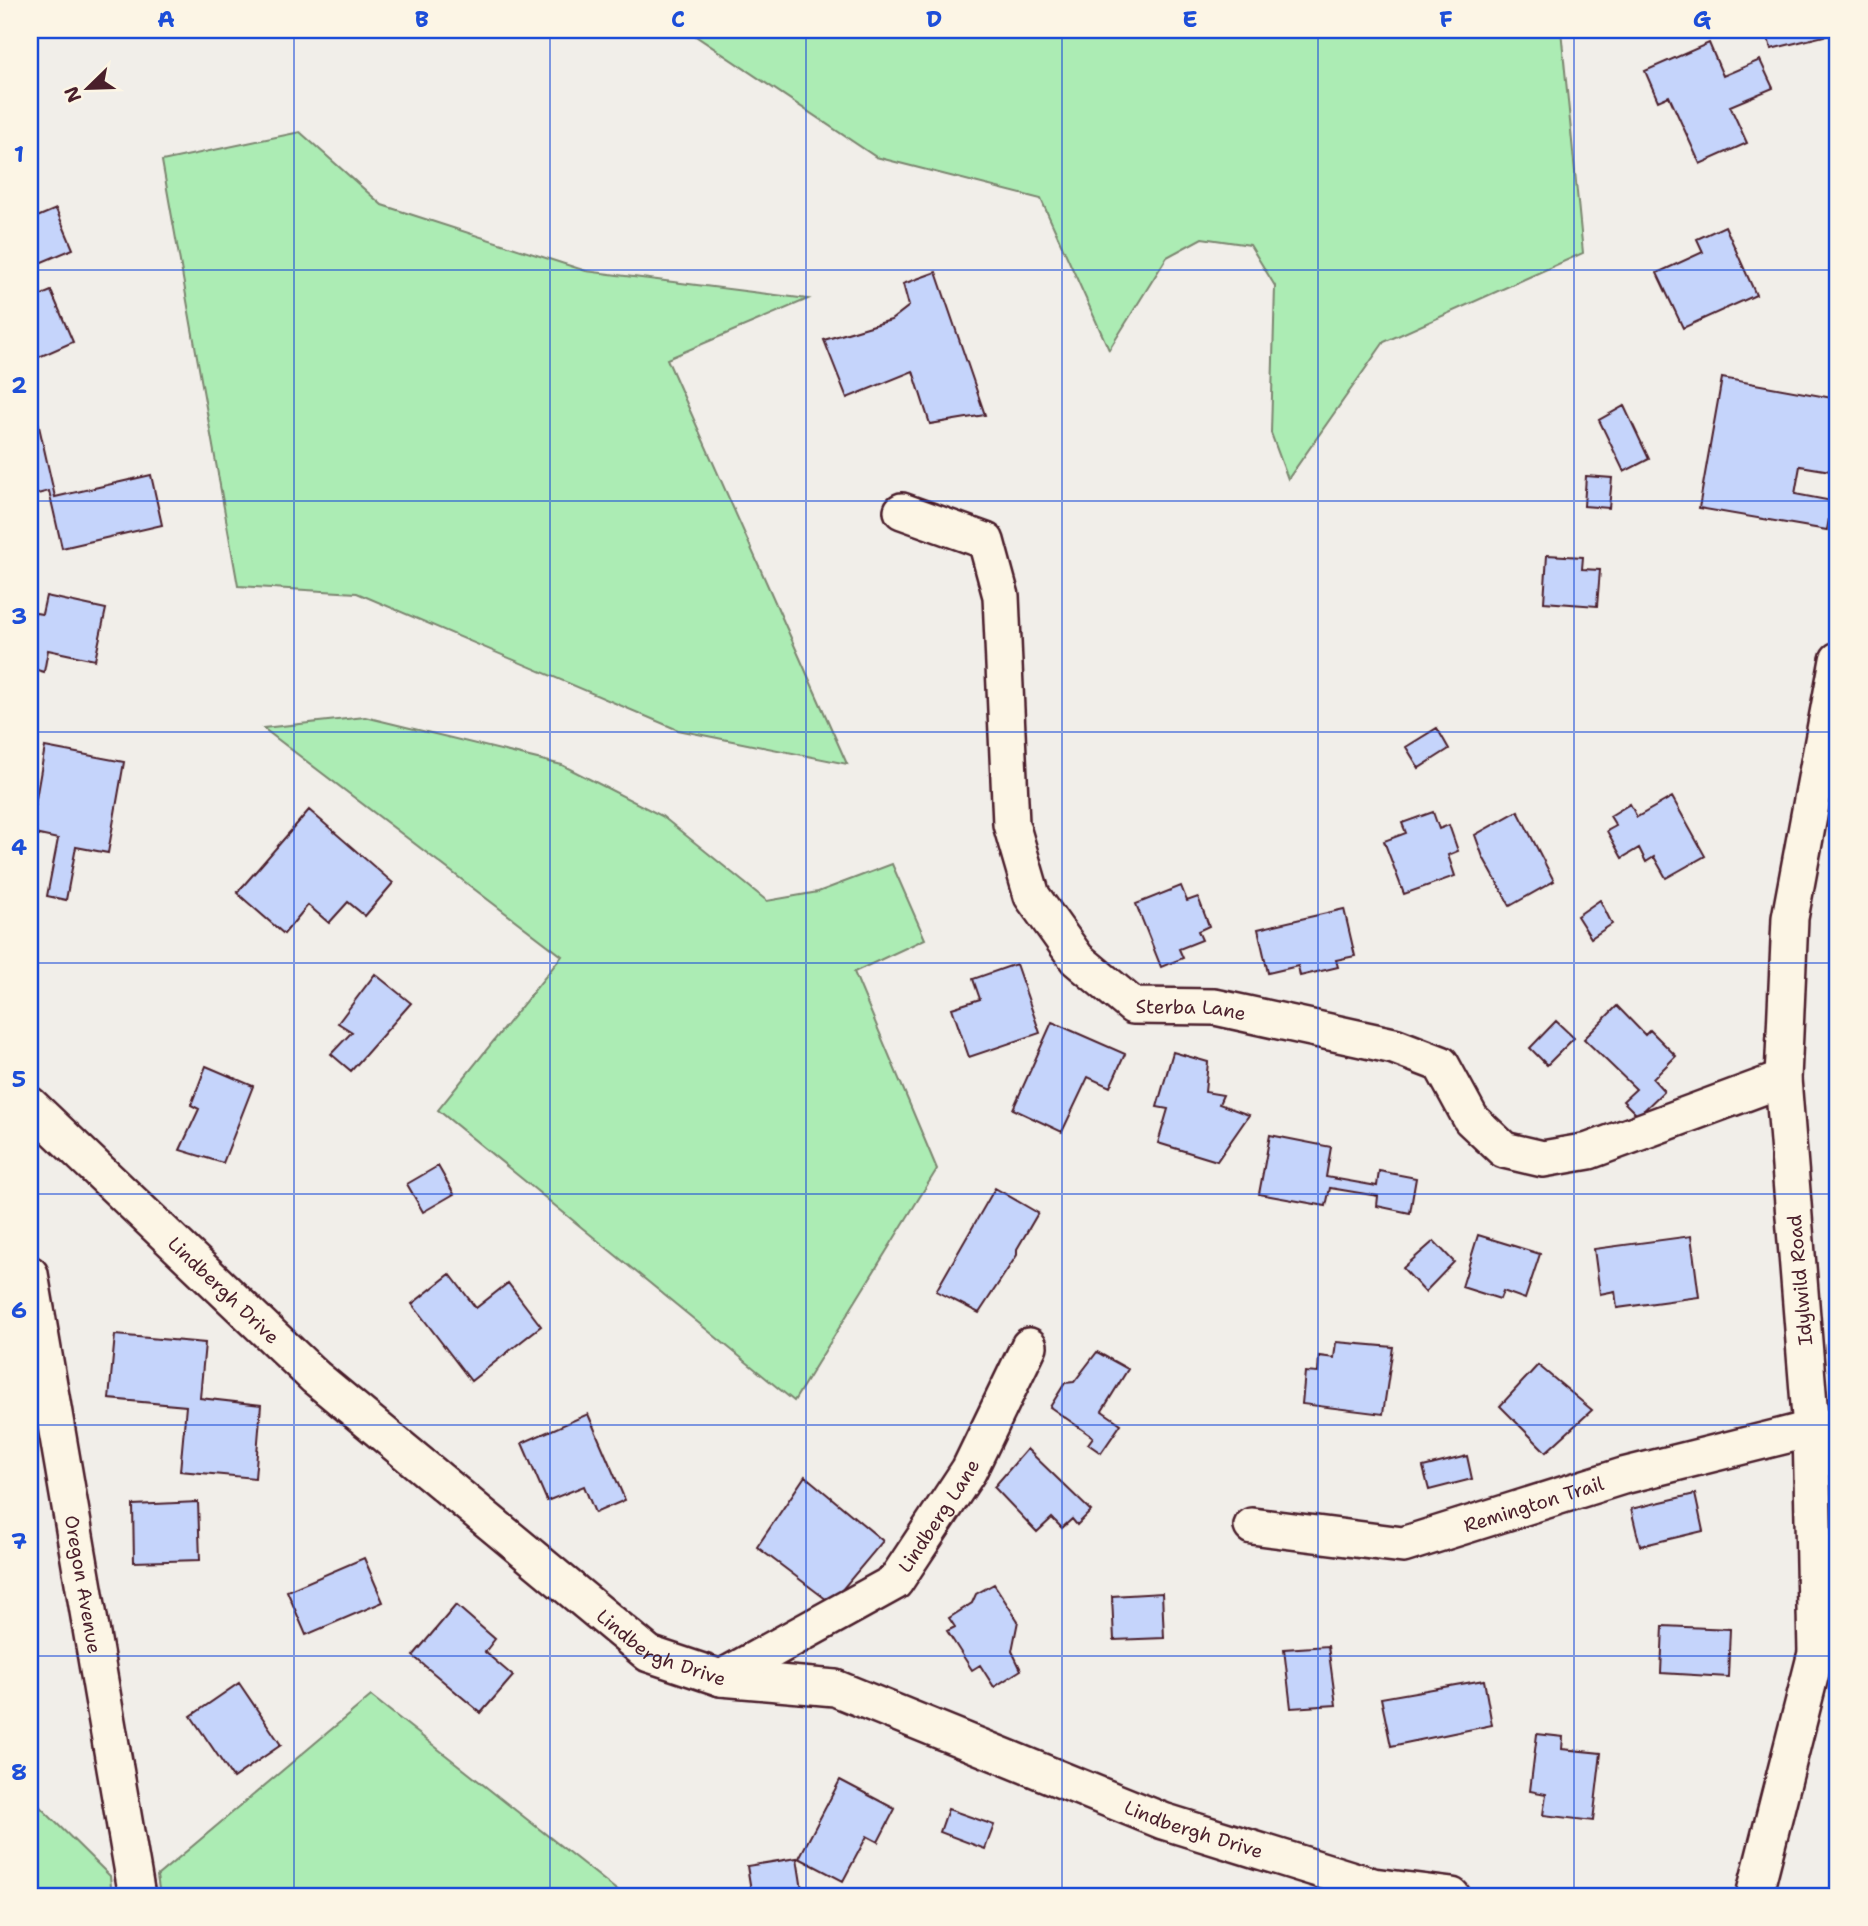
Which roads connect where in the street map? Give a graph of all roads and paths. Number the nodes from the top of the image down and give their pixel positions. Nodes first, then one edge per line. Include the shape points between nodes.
1 (902, 511) dead end
2 (1838, 660) edge
3 (1832, 730) edge
4 (1783, 1079) junction
5 (30, 1105) edge
6 (30, 1274) edge
7 (1029, 1346) dead end
8 (1811, 1429) junction
9 (1252, 1526) dead end
10 (721, 1678) junction
11 (137, 1896) edge
12 (1452, 1896) edge
13 (1754, 1896) edge

1 - 4 street, Sterba Lane via 986,541 1001,596 1011,824 1032,896 1077,959 1133,1006 1215,1007 1394,1046 1441,1065 1471,1119 1504,1150 1543,1159 1589,1151
2 - 3 street, Idylwild Road
3 - 4 street, Idylwild Road via 1790,918
4 - 8 street, Idylwild Road
5 - 10 street, Lindbergh Drive via 359,1414 649,1654
6 - 11 street, Oregon Avenue
7 - 10 street, Lindberg Lane via 969,1470 895,1582
8 - 9 street, Remington Trail via 1623,1476 1403,1545
8 - 13 street, Idylwild Road via 1816,1653
10 - 12 street, Lindbergh Drive via 835,1688 1163,1821 1373,1886

